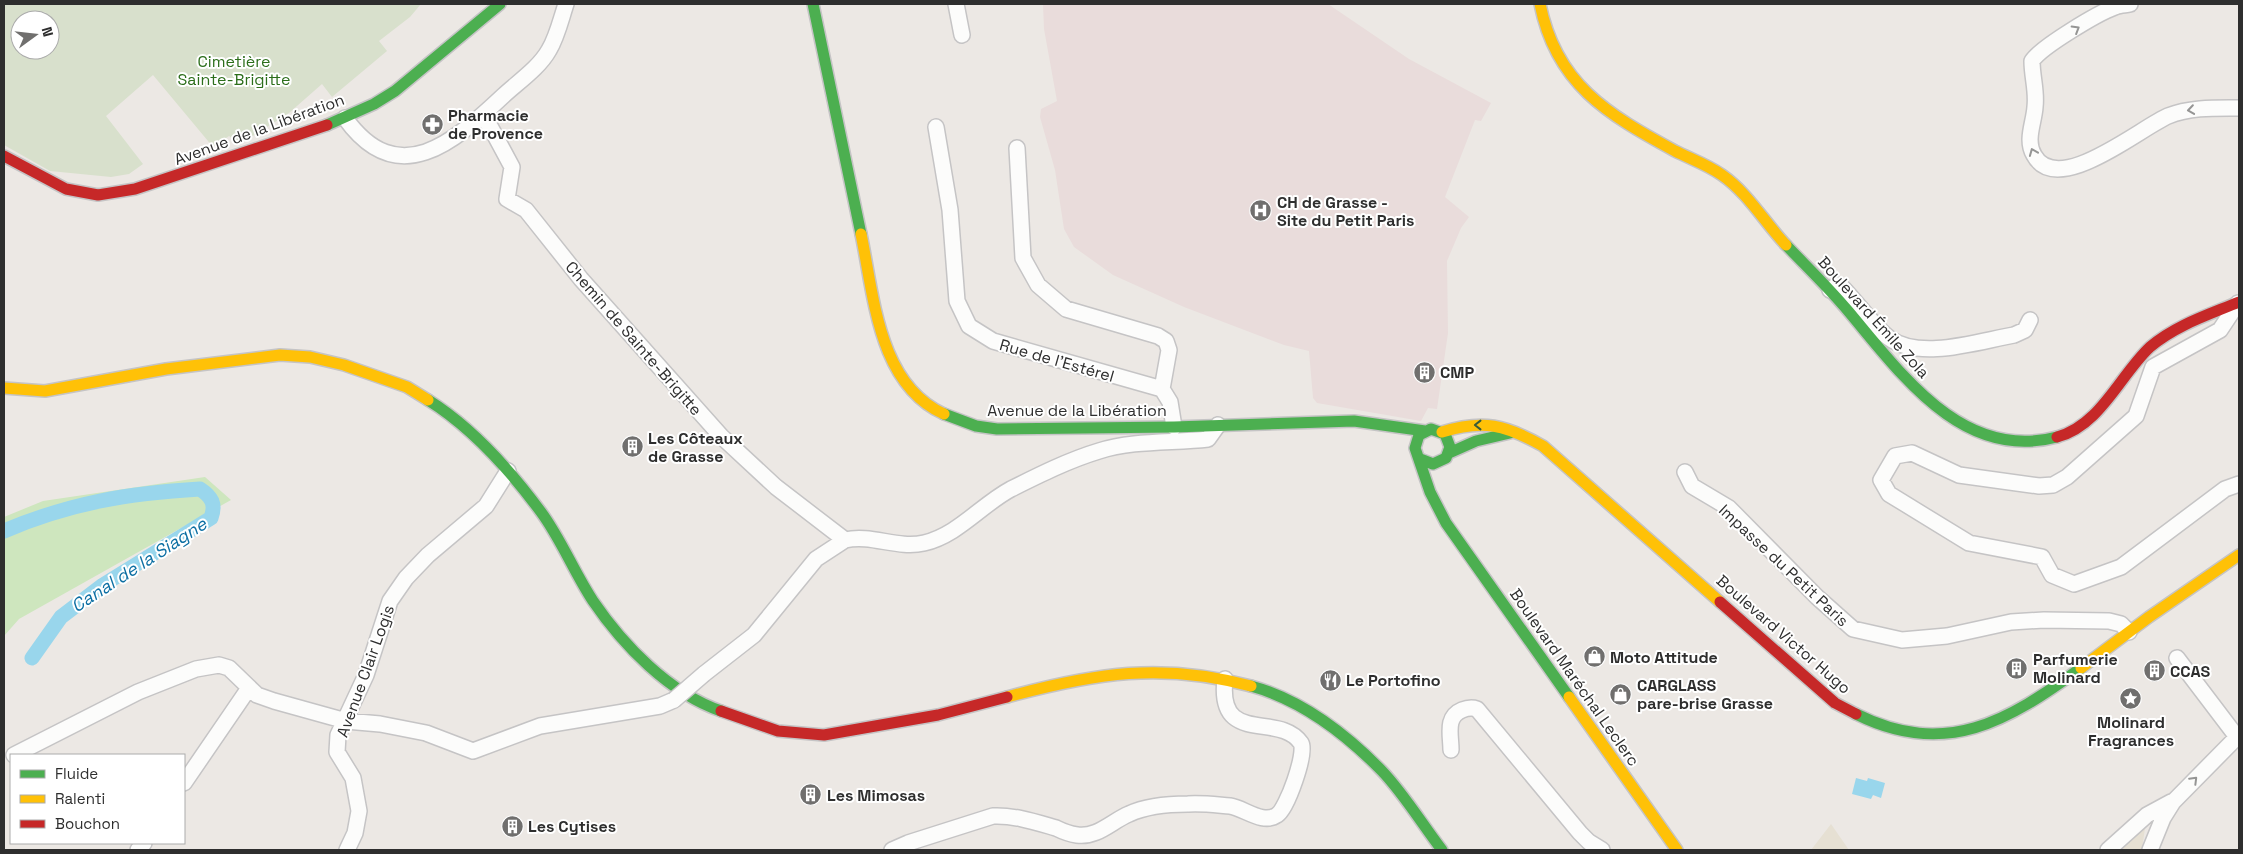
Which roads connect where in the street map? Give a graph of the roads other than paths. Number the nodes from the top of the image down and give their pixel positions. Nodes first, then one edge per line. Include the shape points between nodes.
1 (500, 4) edge
2 (566, 4) edge
3 (813, 4) edge
4 (956, 4) edge
5 (1540, 4) edge
6 (2130, 4) edge
7 (962, 35) dead end
8 (2237, 107) edge
9 (482, 116) junction
10 (345, 118) junction
11 (936, 127) dead end
12 (1017, 148) dead end
13 (4, 156) edge
14 (1830, 290) junction
15 (2239, 302) edge
16 (2030, 320) dead end
17 (4, 388) edge
18 (1162, 389) junction
19 (1354, 421) junction
20 (1218, 425) junction
21 (1174, 426) junction
22 (1425, 431) junction
23 (1442, 432) junction
24 (1514, 432) junction
25 (1389, 440) dead end
26 (1415, 454) junction
27 (1446, 458) junction
28 (508, 471) junction
29 (1685, 472) dead end
30 (2239, 484) edge
31 (1446, 523) junction
32 (845, 540) junction
33 (2239, 555) edge
34 (2129, 632) junction
35 (2177, 658) dead end
36 (1224, 679) junction
37 (249, 688) junction
38 (346, 721) junction
39 (2238, 736) edge
40 (1451, 750) dead end
41 (17, 754) edge
42 (185, 782) edge
43 (2173, 802) junction
44 (347, 850) edge
45 (892, 850) edge
46 (1442, 850) edge
47 (1602, 850) edge
48 (1677, 850) edge
49 (2108, 850) edge
50 (2150, 850) edge

1 - 10 main road, Avenue de la Libération via 395,91
2 - 9 street via 550,50
3 - 21 main road, Avenue de la Libération via 883,337 888,354 908,386 931,408 973,426 997,429
4 - 7 street
5 - 14 main road, Boulevard Émile Zola via 1543,26 1552,49 1566,71 1592,98 1640,131 1717,172 1733,184
8 -> 6 street via 2192,109 2167,116 2106,153 2072,167 2048,168 2039,163 2030,142 2036,90 2032,68 2036,56 2114,7
9 - 10 street via 445,144 415,155 385,152 361,137
9 - 32 street, Chemin de Sainte-Brigitte via 512,167 507,199 526,210 580,279 721,436 776,487
10 - 13 main road, Avenue de la Libération via 183,174 114,194 98,195 66,189
11 - 18 street, Rue de l'Estérel via 950,210 957,301 969,326 993,342
12 - 18 street via 1023,258 1038,285 1066,309 1166,341 1169,350
14 - 15 main road, Boulevard Émile Zola via 1886,358 1931,402 1969,427 1992,437 2039,442 2082,426 2101,409 2148,350 2166,334
14 - 16 street via 1836,285 1842,287 1889,338 1908,347 1930,350 2014,335 2025,330
15 - 30 street via 2220,330 2153,366 2136,416 2067,477 2053,485 1959,475 1912,453 1894,456 1881,480 1889,494 1969,543 2042,557 2052,575 2074,584 2121,567 2225,489
17 - 28 main road via 45,391 180,367 280,355 310,357 344,364 407,387 455,417
18 - 21 street via 1170,402
19 - 20 main road, Avenue de la Libération
19 - 22 main road, Avenue de la Libération
19 - 25 main road
20 - 21 main road, Avenue de la Libération
20 - 32 street via 1208,439 1099,450 1010,490 957,528 924,543 905,545 858,537
22 - 23 main road via 1436,429
22 - 26 main road via 1416,441
24 -> 23 main road, Boulevard Victor Hugo via 1483,424
23 - 27 main road via 1449,440
24 - 27 main road via 1476,441
24 - 34 main road, Boulevard Victor Hugo via 1543,446 1560,459 1835,703 1875,724 1922,734 1944,735 1972,730 2028,703
26 - 27 main road via 1431,464
26 - 31 main road
27 - 31 main road via 1440,478 1441,506
28 - 36 main road via 542,513 593,601 633,650 674,686 715,710 778,731 824,735 882,726 938,715 1062,682 1127,672
28 - 38 street, Avenue Clair Logis via 486,506 428,555 390,601 366,675
29 - 34 street, Impasse du Petit Paris via 1692,486 1729,508 1816,597 1853,629 1902,640 1947,636 2011,622 2044,620 2109,621 2121,624
31 - 48 main road, Boulevard Maréchal Leclerc
32 - 38 street, bridge via 816,559 754,635 674,700 660,706 540,726 473,751 426,733
33 - 34 main road, Boulevard Victor Hugo
35 - 39 street
36 - 45 street via 1224,698 1231,716 1244,723 1285,732 1300,742 1303,752 1285,808 1276,817 1261,818 1232,807 1188,804 1146,808 1128,814 1091,835 1077,835 1007,815 993,816
36 - 46 main road via 1276,693 1326,722 1382,771
37 - 38 street via 274,701
37 - 41 street via 229,668 219,665 196,669 138,692
37 - 42 street
38 - 44 street, Avenue Clair Logis via 338,735 337,752 353,778 359,811 355,833
43 -> 39 street
40 - 47 street via 1452,717 1468,708 1477,709 1580,833
43 - 49 street via 2147,815
43 - 50 street

